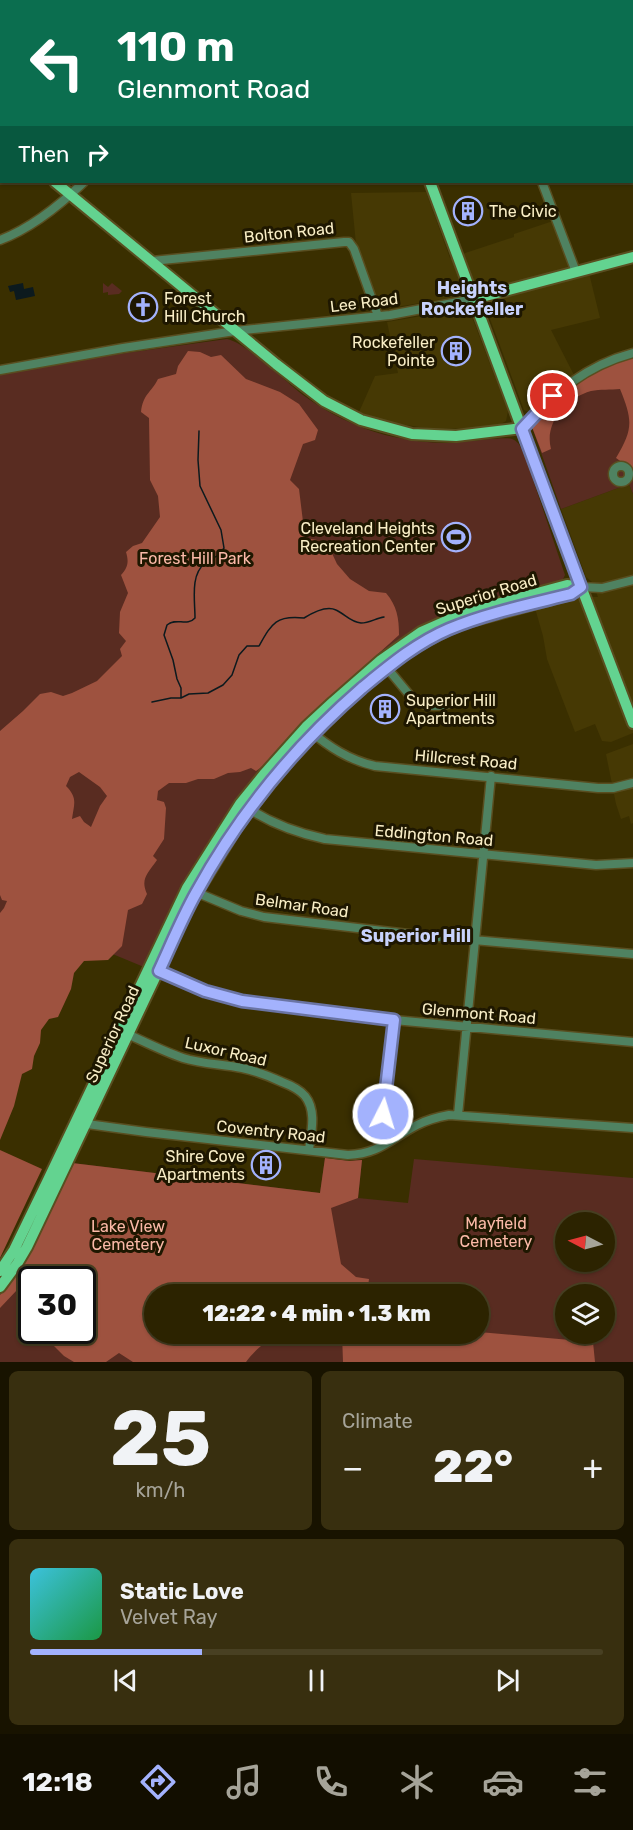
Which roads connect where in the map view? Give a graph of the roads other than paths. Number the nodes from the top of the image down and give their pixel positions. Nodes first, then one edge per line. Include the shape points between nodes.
1 (56, 183) edge
2 (83, 183) edge
3 (430, 183) edge
4 (542, 183) edge
5 (70, 195) junction
6 (0, 240) edge
7 (633, 257) edge
8 (152, 261) junction
9 (576, 272) junction
10 (474, 299) junction
11 (378, 316) junction
12 (236, 331) junction
13 (633, 353) edge
14 (0, 370) edge
15 (522, 429) junction
16 (633, 580) edge
17 (581, 587) junction
18 (384, 663) junction
19 (453, 703) dead end
20 (633, 723) edge
21 (310, 730) junction
22 (491, 776) junction
23 (633, 783) edge
24 (245, 807) junction
25 (483, 855) junction
26 (633, 863) edge
27 (192, 890) junction
28 (475, 940) junction
29 (633, 954) edge
30 (154, 969) junction
31 (394, 1020) junction
32 (466, 1027) junction
33 (124, 1033) junction
34 (633, 1042) edge
35 (458, 1115) junction
36 (82, 1122) junction
37 (633, 1128) edge
38 (395, 1138) junction
39 (309, 1150) junction
40 (0, 1271) edge
41 (0, 1287) edge

1 - 5 main road
2 - 5 street
3 - 10 main road
4 - 9 street
5 - 6 street via 30,226
5 - 8 main road
7 - 9 main road, Lee Road
8 - 11 street, Bolton Road via 349,242
8 - 12 main road
9 - 10 main road, Lee Road
10 - 11 street, Lee Road
10 - 15 main road
11 - 12 street, Lee Road
12 - 14 street, Lee Road
12 - 15 main road via 307,390 361,420 412,434 442,436
13 - 15 street via 600,364 572,381
15 - 17 main road
16 - 17 street, Superior Road via 602,588
17 - 18 main road, Superior Road via 571,594 532,599 485,612 424,636
17 - 20 main road
18 - 19 street via 417,702 435,707
18 - 21 main road, Superior Road
21 - 22 street, Hillcrest Road via 341,754 364,764
21 - 24 main road, Superior Road via 265,773
22 - 23 street, Hillcrest Road via 598,788
22 - 25 street
24 - 25 street, Eddington Road via 277,824 325,839
24 - 27 main road, Superior Road
25 - 26 street, Eddington Road via 596,865
25 - 28 street
27 - 28 street, Belmar Road via 264,917
27 - 30 main road, Superior Road
28 - 29 street, Belmar Road
28 - 32 street
30 - 31 street, Glenmont Road via 205,991 242,1001
30 - 33 main road, Superior Road
31 - 32 street, Glenmont Road
31 - 38 street via 383,1109 386,1125
32 - 34 street, Glenmont Road
32 - 35 street
33 - 36 main road, Superior Road
33 - 39 street, Luxor Road via 182,1058 241,1068 298,1090 312,1111
35 - 37 street, Coventry Road
35 - 38 street, Coventry Road via 427,1121
36 - 39 street, Coventry Road
36 - 40 main road, Superior Road
36 - 41 main road, Superior Road via 27,1247
38 - 39 street, Coventry Road via 366,1154

